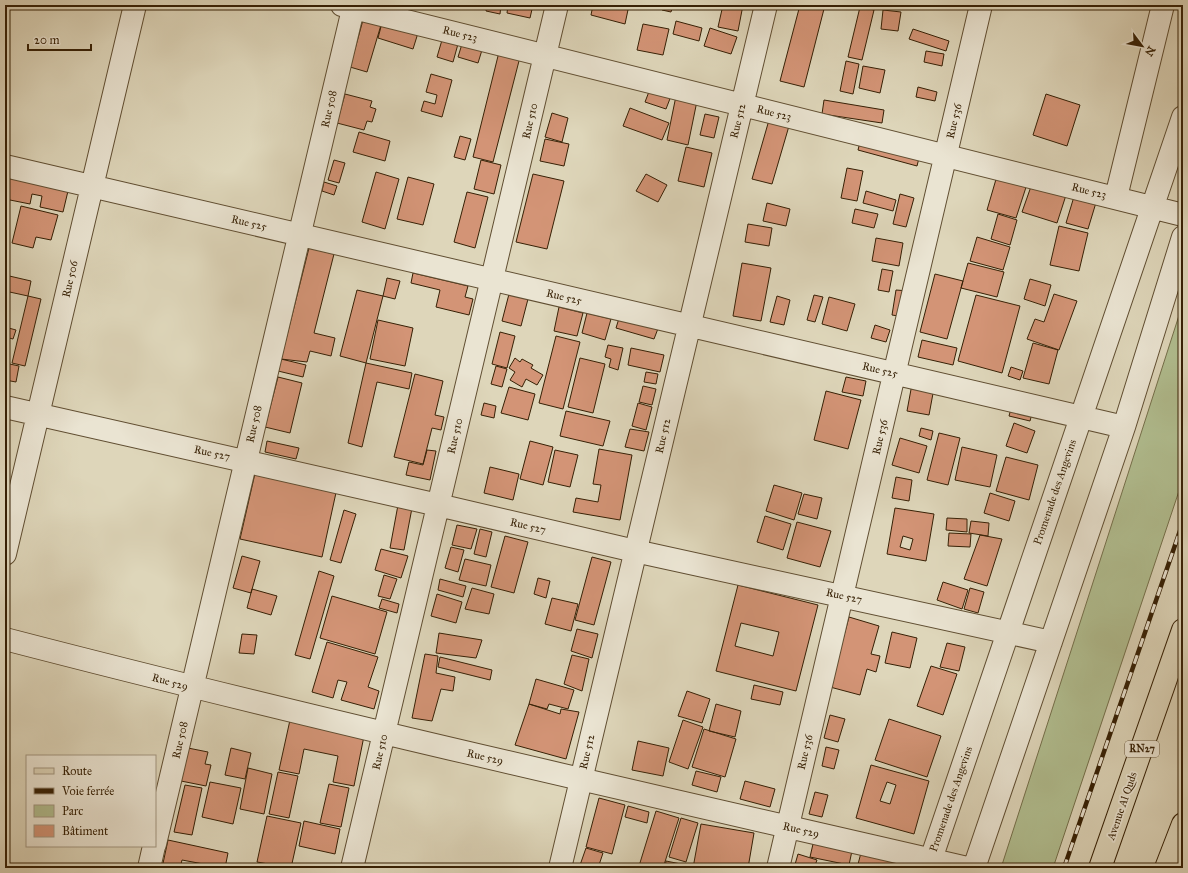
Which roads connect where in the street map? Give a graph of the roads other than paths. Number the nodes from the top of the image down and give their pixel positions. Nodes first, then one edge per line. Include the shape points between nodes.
1 (135, 5) edge
2 (557, 5) edge
3 (766, 5) edge
4 (981, 5) edge
5 (1163, 5) edge
6 (350, 6) edge
7 (545, 55) junction
8 (742, 105) junction
9 (1183, 117) edge
10 (946, 155) junction
11 (5, 166) edge
12 (92, 187) junction
13 (1116, 197) junction
14 (1152, 206) junction
15 (1183, 215) edge
16 (299, 234) junction
17 (1183, 237) edge
18 (492, 280) junction
19 (689, 326) junction
20 (894, 373) junction
21 (5, 407) edge
22 (38, 415) junction
23 (1081, 417) junction
24 (1124, 427) junction
25 (246, 461) junction
26 (438, 504) junction
27 (635, 551) junction
28 (5, 554) edge
29 (842, 595) junction
30 (1183, 630) edge
31 (1008, 632) junction
32 (5, 639) edge
33 (1051, 642) junction
34 (192, 688) junction
35 (384, 734) junction
36 (581, 778) junction
37 (1183, 824) edge
38 (788, 826) junction
39 (156, 841) edge
40 (154, 847) edge
41 (929, 864) edge
42 (149, 868) edge
43 (352, 868) edge
44 (560, 868) edge
45 (778, 868) edge
46 (968, 868) edge
47 (974, 868) edge
48 (1100, 868) edge
49 (1166, 868) edge

1 - 12 street, Rue 506
2 - 7 street, Rue 510
3 - 8 street, Rue 512
4 - 10 street, Rue 536
5 - 13 street
6 - 7 street, Rue 523
6 - 16 street, Rue 508
7 - 8 street, Rue 523
7 - 18 street, Rue 510
8 - 10 street, Rue 523
8 - 19 street, Rue 512
9 - 14 street, Promenade des Angevins
10 - 13 street, Rue 523
10 - 20 street, Rue 536
11 - 12 street, Rue 525
12 - 16 street, Rue 525
12 - 22 street, Rue 506
13 - 14 street, Rue 523
14 - 15 street, Rue 523
14 - 23 street, Promenade des Angevins
16 - 18 street, Rue 525
16 - 25 street, Rue 508
17 - 24 street
18 - 19 street, Rue 525
18 - 26 street, Rue 510
19 - 20 street, Rue 525
19 - 27 street, Rue 512
20 - 23 street, Rue 525
20 - 29 street, Rue 536
21 - 22 street, Rue 527
22 - 25 street, Rue 527
22 - 28 street, Rue 506
23 - 24 street, Rue 525
23 - 31 street, Promenade des Angevins
24 - 33 street
25 - 26 street, Rue 527
25 - 34 street, Rue 508
26 - 27 street, Rue 527
26 - 35 street, Rue 510
27 - 29 street, Rue 527
27 - 36 street, Rue 512
29 - 31 street, Rue 527
29 - 38 street, Rue 536
30 - 48 main road, Avenue Al Quds / RN27
31 - 33 street, Rue 527
31 - 41 street, Promenade des Angevins
32 - 34 street, Rue 529
33 - 47 street
34 - 35 street, Rue 529
34 - 39 street, Rue 508
35 - 36 street, Rue 529
35 - 43 street, Rue 510
36 - 38 street, Rue 529
36 - 44 street, Rue 512
37 - 49 main road
38 - 41 street, Rue 529
38 - 45 street, Rue 536
40 - 42 street, Rue 508
41 - 46 street, Rue 529

